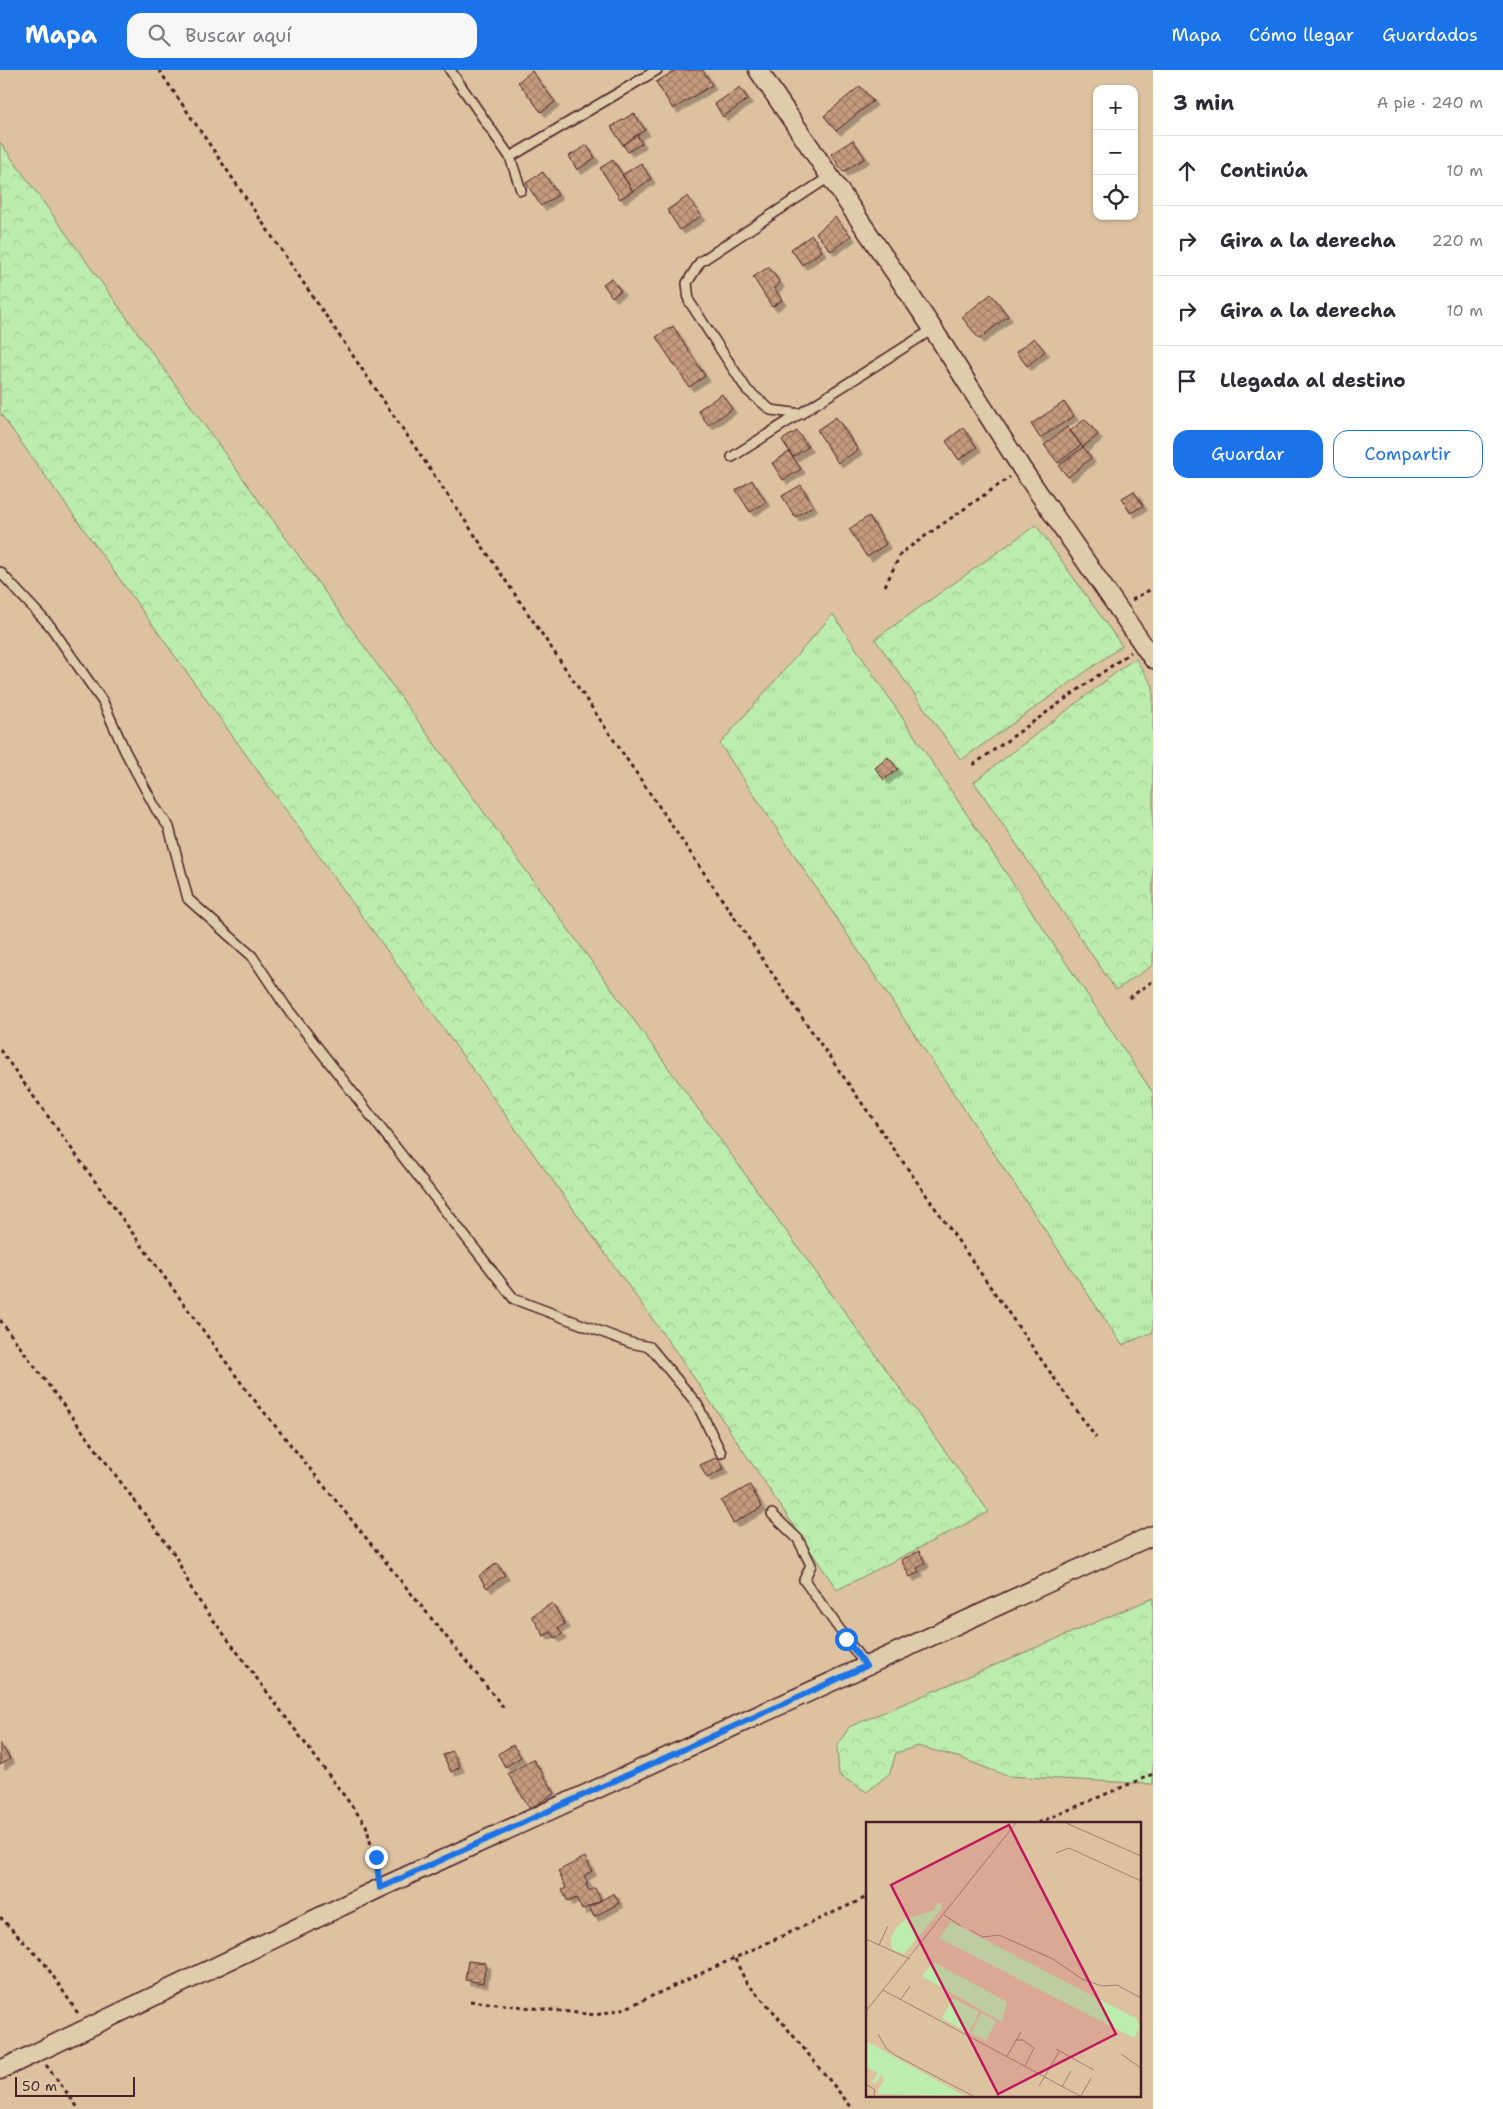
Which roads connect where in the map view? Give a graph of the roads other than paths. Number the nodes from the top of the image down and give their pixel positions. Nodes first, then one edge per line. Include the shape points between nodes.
1 (450, 70) edge
2 (657, 70) edge
3 (758, 70) edge
4 (510, 157) junction
5 (829, 176) junction
6 (521, 190) dead end
7 (933, 329) junction
8 (801, 414) junction
9 (732, 457) dead end
10 (0, 572) edge
11 (1153, 659) edge
12 (721, 1453) dead end
13 (772, 1514) dead end
14 (1153, 1535) edge
15 (866, 1666) junction
16 (0, 2070) edge

1 - 4 lane
2 - 4 lane
3 - 5 street
4 - 6 lane
5 - 7 street
5 - 8 lane via 700,262 687,283 689,301 747,390 771,410
7 - 8 lane
7 - 11 street via 1022,469
8 - 9 lane
10 - 12 lane via 51,627 103,702 125,751 169,827 188,899 252,956 286,1006 514,1298 650,1347 697,1404
13 - 15 lane via 798,1538 811,1565 804,1580
14 - 15 street
15 - 16 street via 380,1888

